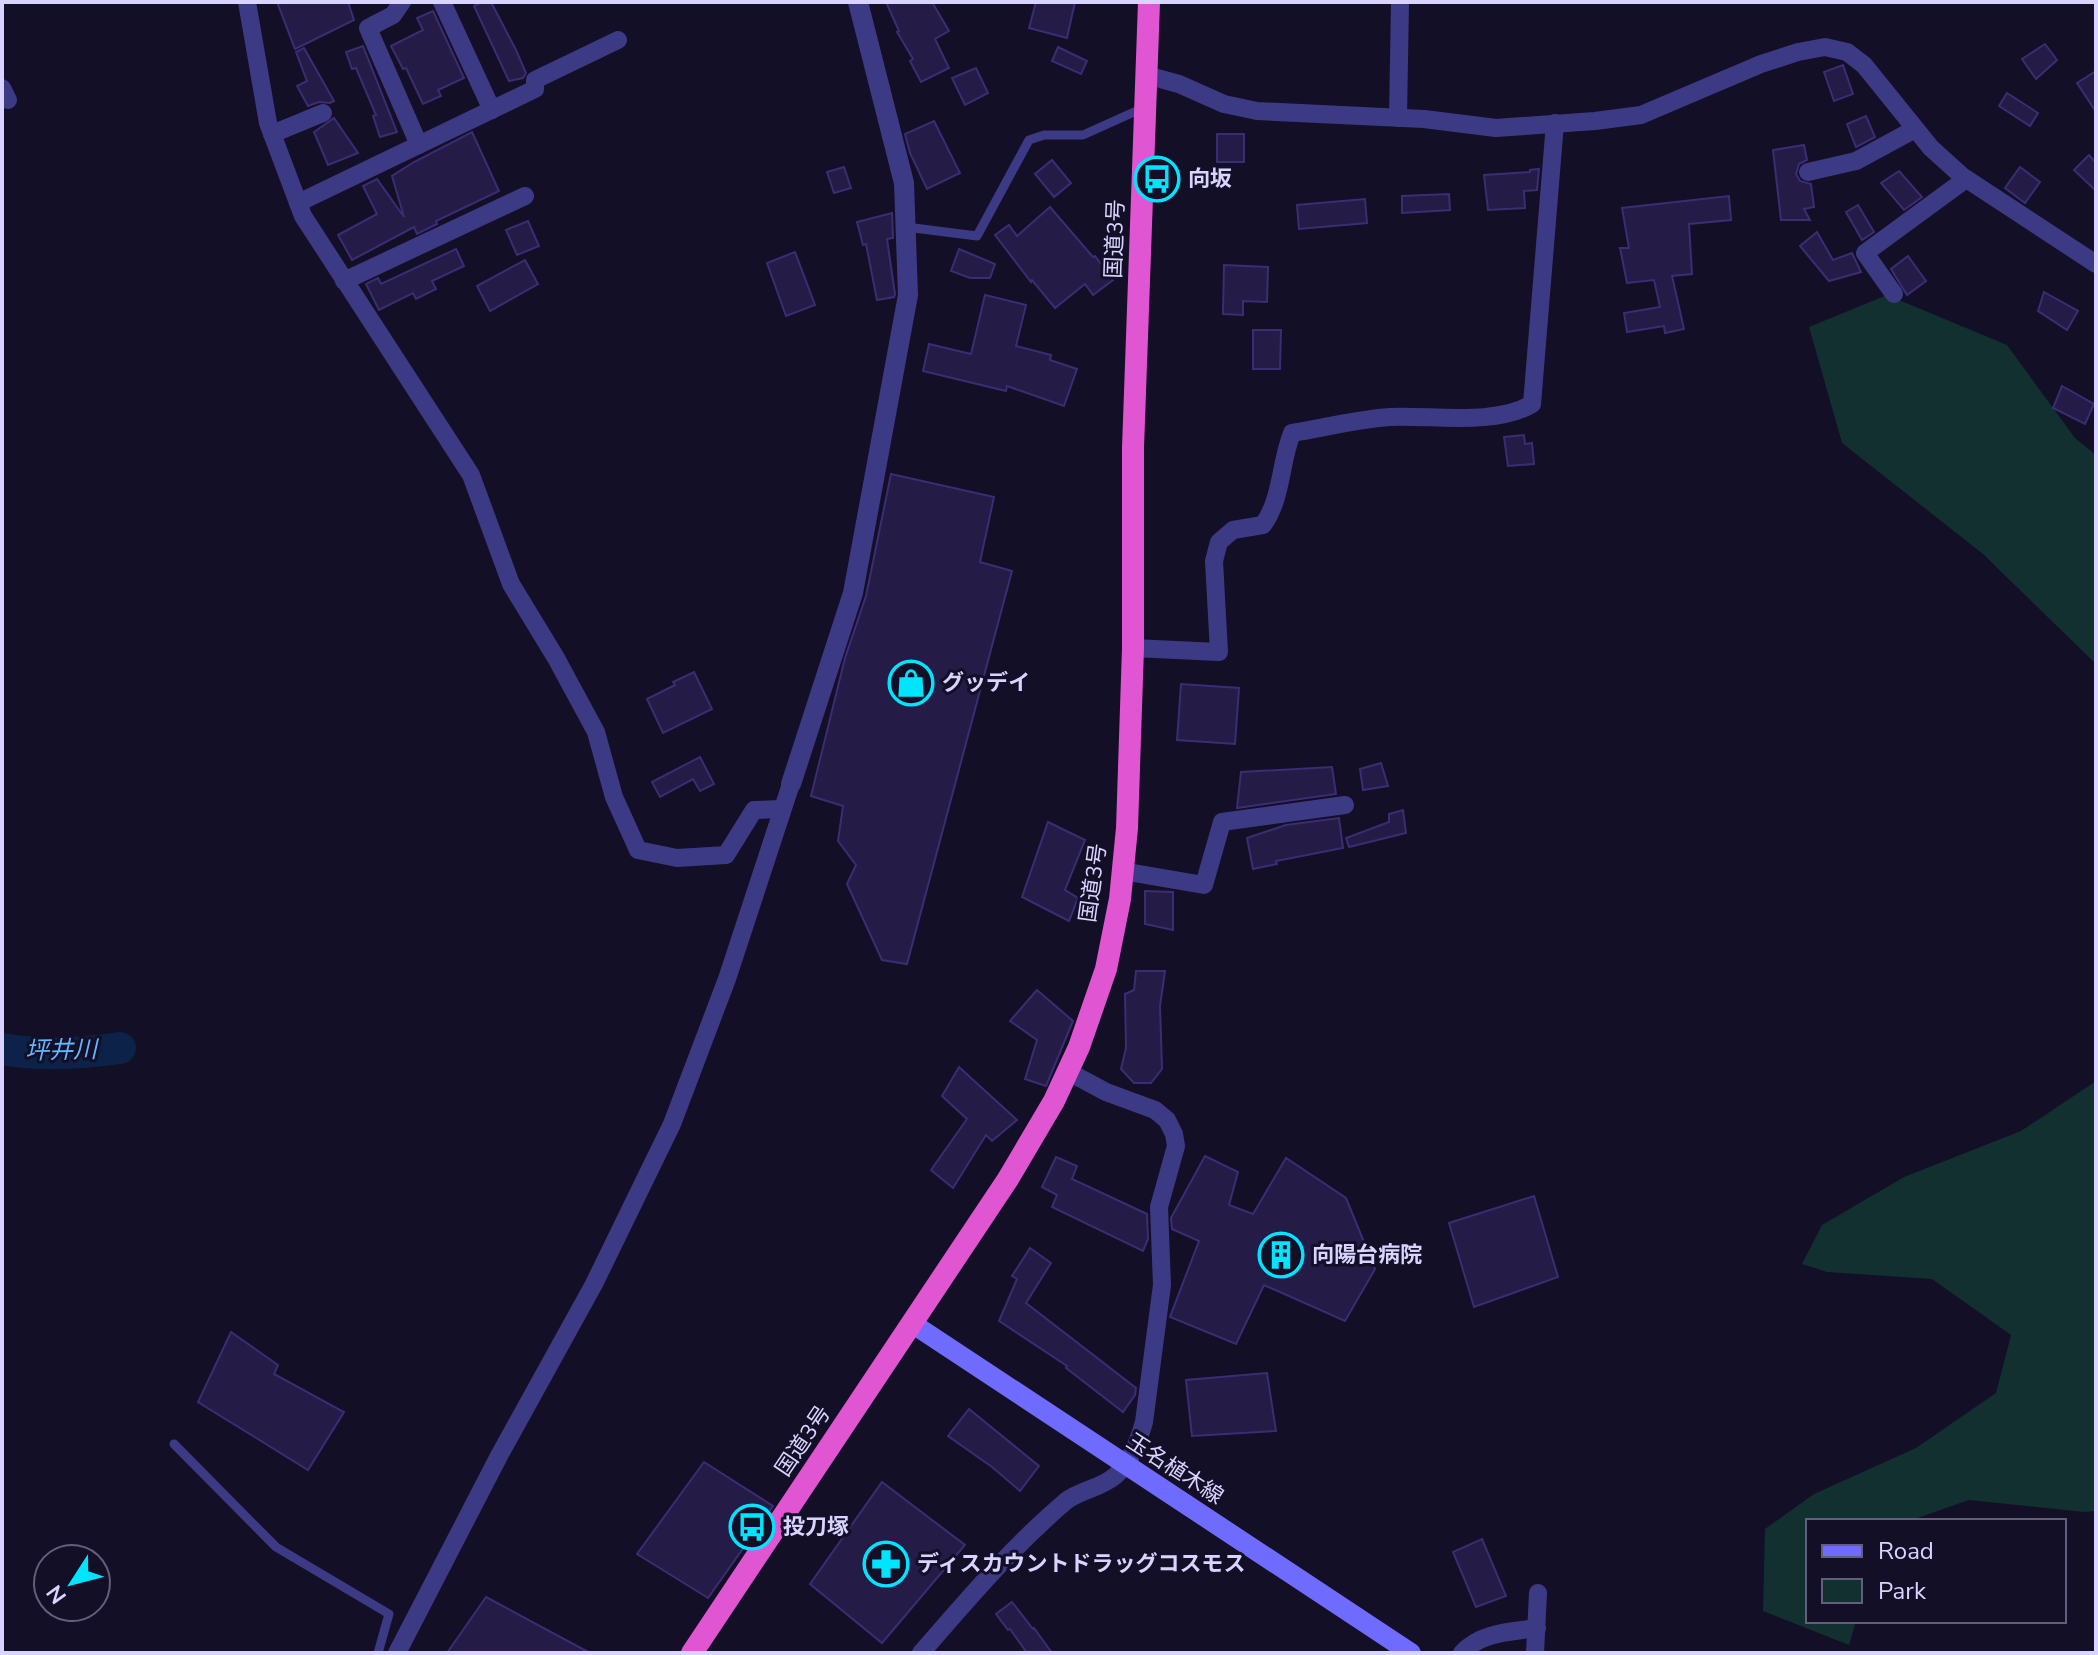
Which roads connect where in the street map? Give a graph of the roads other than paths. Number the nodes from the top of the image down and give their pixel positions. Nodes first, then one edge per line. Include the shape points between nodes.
1 (247, 2) edge
2 (402, 2) edge
3 (442, 2) edge
4 (858, 2) edge
5 (1149, 2) edge
6 (1400, 2) edge
7 (618, 40) dead end
8 (1146, 75) junction
9 (1146, 106) junction
10 (492, 110) junction
11 (323, 113) dead end
12 (1398, 118) junction
13 (1555, 123) junction
14 (1915, 129) junction
15 (272, 134) junction
16 (419, 145) junction
17 (1808, 172) dead end
18 (1966, 179) junction
19 (525, 196) dead end
20 (298, 203) junction
21 (905, 227) junction
22 (2096, 264) edge
23 (344, 281) junction
24 (1894, 294) dead end
25 (1133, 648) junction
26 (791, 784) joint
27 (1345, 805) dead end
28 (782, 809) junction
29 (1122, 871) junction
30 (1067, 1071) junction
31 (913, 1324) junction
32 (174, 1444) dead end
33 (1125, 1464) junction
34 (1538, 1593) dead end
35 (1537, 1628) junction
36 (378, 1653) edge
37 (397, 1653) edge
38 (692, 1653) edge
39 (921, 1653) edge
40 (1411, 1653) edge
41 (1462, 1653) edge
42 (1535, 1653) edge

1 - 15 street
2 - 16 street via 393,15 368,28
3 - 10 street
4 - 21 street via 904,183
5 - 8 highway, 国道3号
6 - 12 street
7 - 10 street via 535,80 535,89
8 - 9 highway, 国道3号
8 - 12 street via 1257,111
9 - 21 lane via 1083,135 1029,140 977,236
9 - 25 highway, 国道3号 via 1133,448
10 - 16 street
11 - 15 street
12 - 13 street via 1496,128
13 - 14 street via 1641,115 1761,64 1825,47 1847,52 1864,65
13 - 25 street via 1532,404 1488,416 1388,417 1292,433 1273,512 1263,525 1233,530 1219,542 1214,561 1219,652
14 - 17 street via 1856,161
14 - 18 street
15 - 20 street
16 - 20 street
18 - 22 street
18 - 24 street via 1865,253
19 - 23 street
20 - 23 street
21 - 26 street via 908,295 853,593
23 - 28 street via 471,475 511,584 596,732 614,797 638,850 677,858 726,855 754,810
25 - 29 highway, 国道3号
26 - 28 street
27 - 29 street via 1222,822 1204,885
28 - 37 street via 727,979 672,1124 594,1284
29 - 30 highway, 国道3号 via 1106,969
30 - 31 highway, 国道3号 via 1008,1179
30 - 33 street via 1155,1110 1167,1120 1176,1146 1159,1207 1162,1285 1144,1422
31 - 33 main road, 玉名植木線
31 - 38 highway, 国道3号
32 - 36 lane via 276,1547 389,1614
33 - 39 street via 1116,1476 1076,1494 1032,1531
33 - 40 main road, 玉名植木線
34 - 35 street
35 - 41 street via 1489,1635
35 - 42 street

